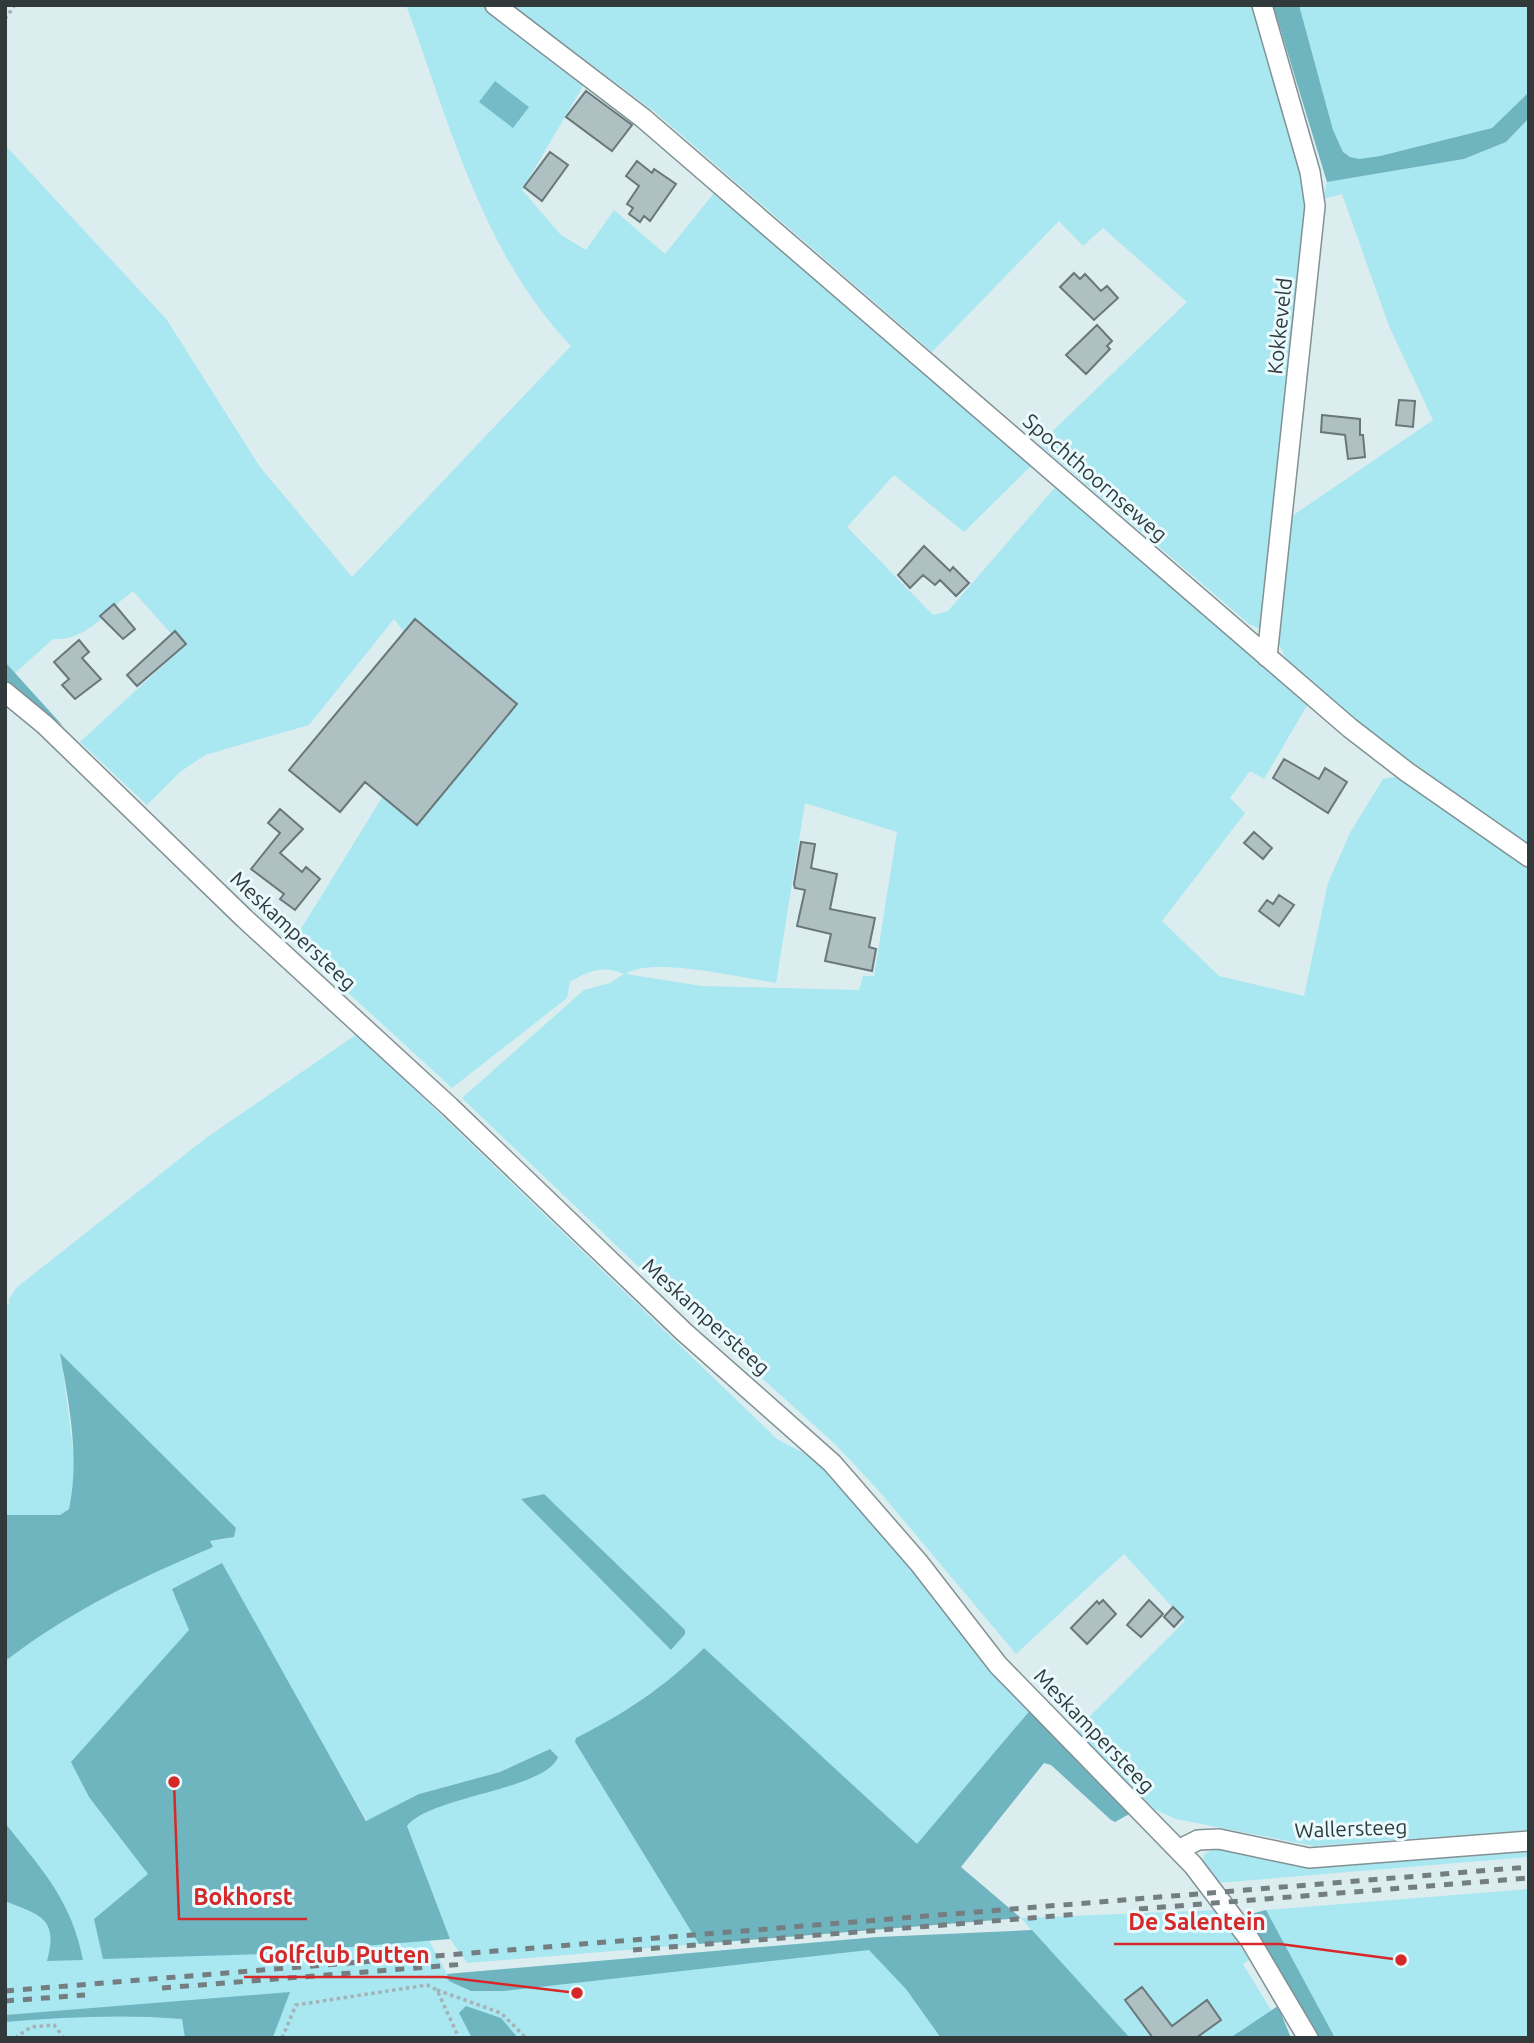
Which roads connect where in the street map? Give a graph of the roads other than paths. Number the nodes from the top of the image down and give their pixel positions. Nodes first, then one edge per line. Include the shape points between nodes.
1 (495, 5) edge
2 (1262, 5) edge
3 (1267, 657) junction
4 (5, 692) edge
5 (1529, 857) edge
6 (1529, 1841) edge
7 (1180, 1849) junction
8 (1308, 2038) edge

1 - 3 street, Spochthoornseweg via 643,118
2 - 3 street, Kokkeveld via 1310,172 1315,206
3 - 5 street, Spochthoornseweg via 1391,761
4 - 7 street, Meskampersteeg via 684,1332 832,1462 998,1665
6 - 7 street, Wallersteeg via 1309,1858 1219,1839 1198,1840
7 - 8 street, Meskampersteeg via 1250,1940

